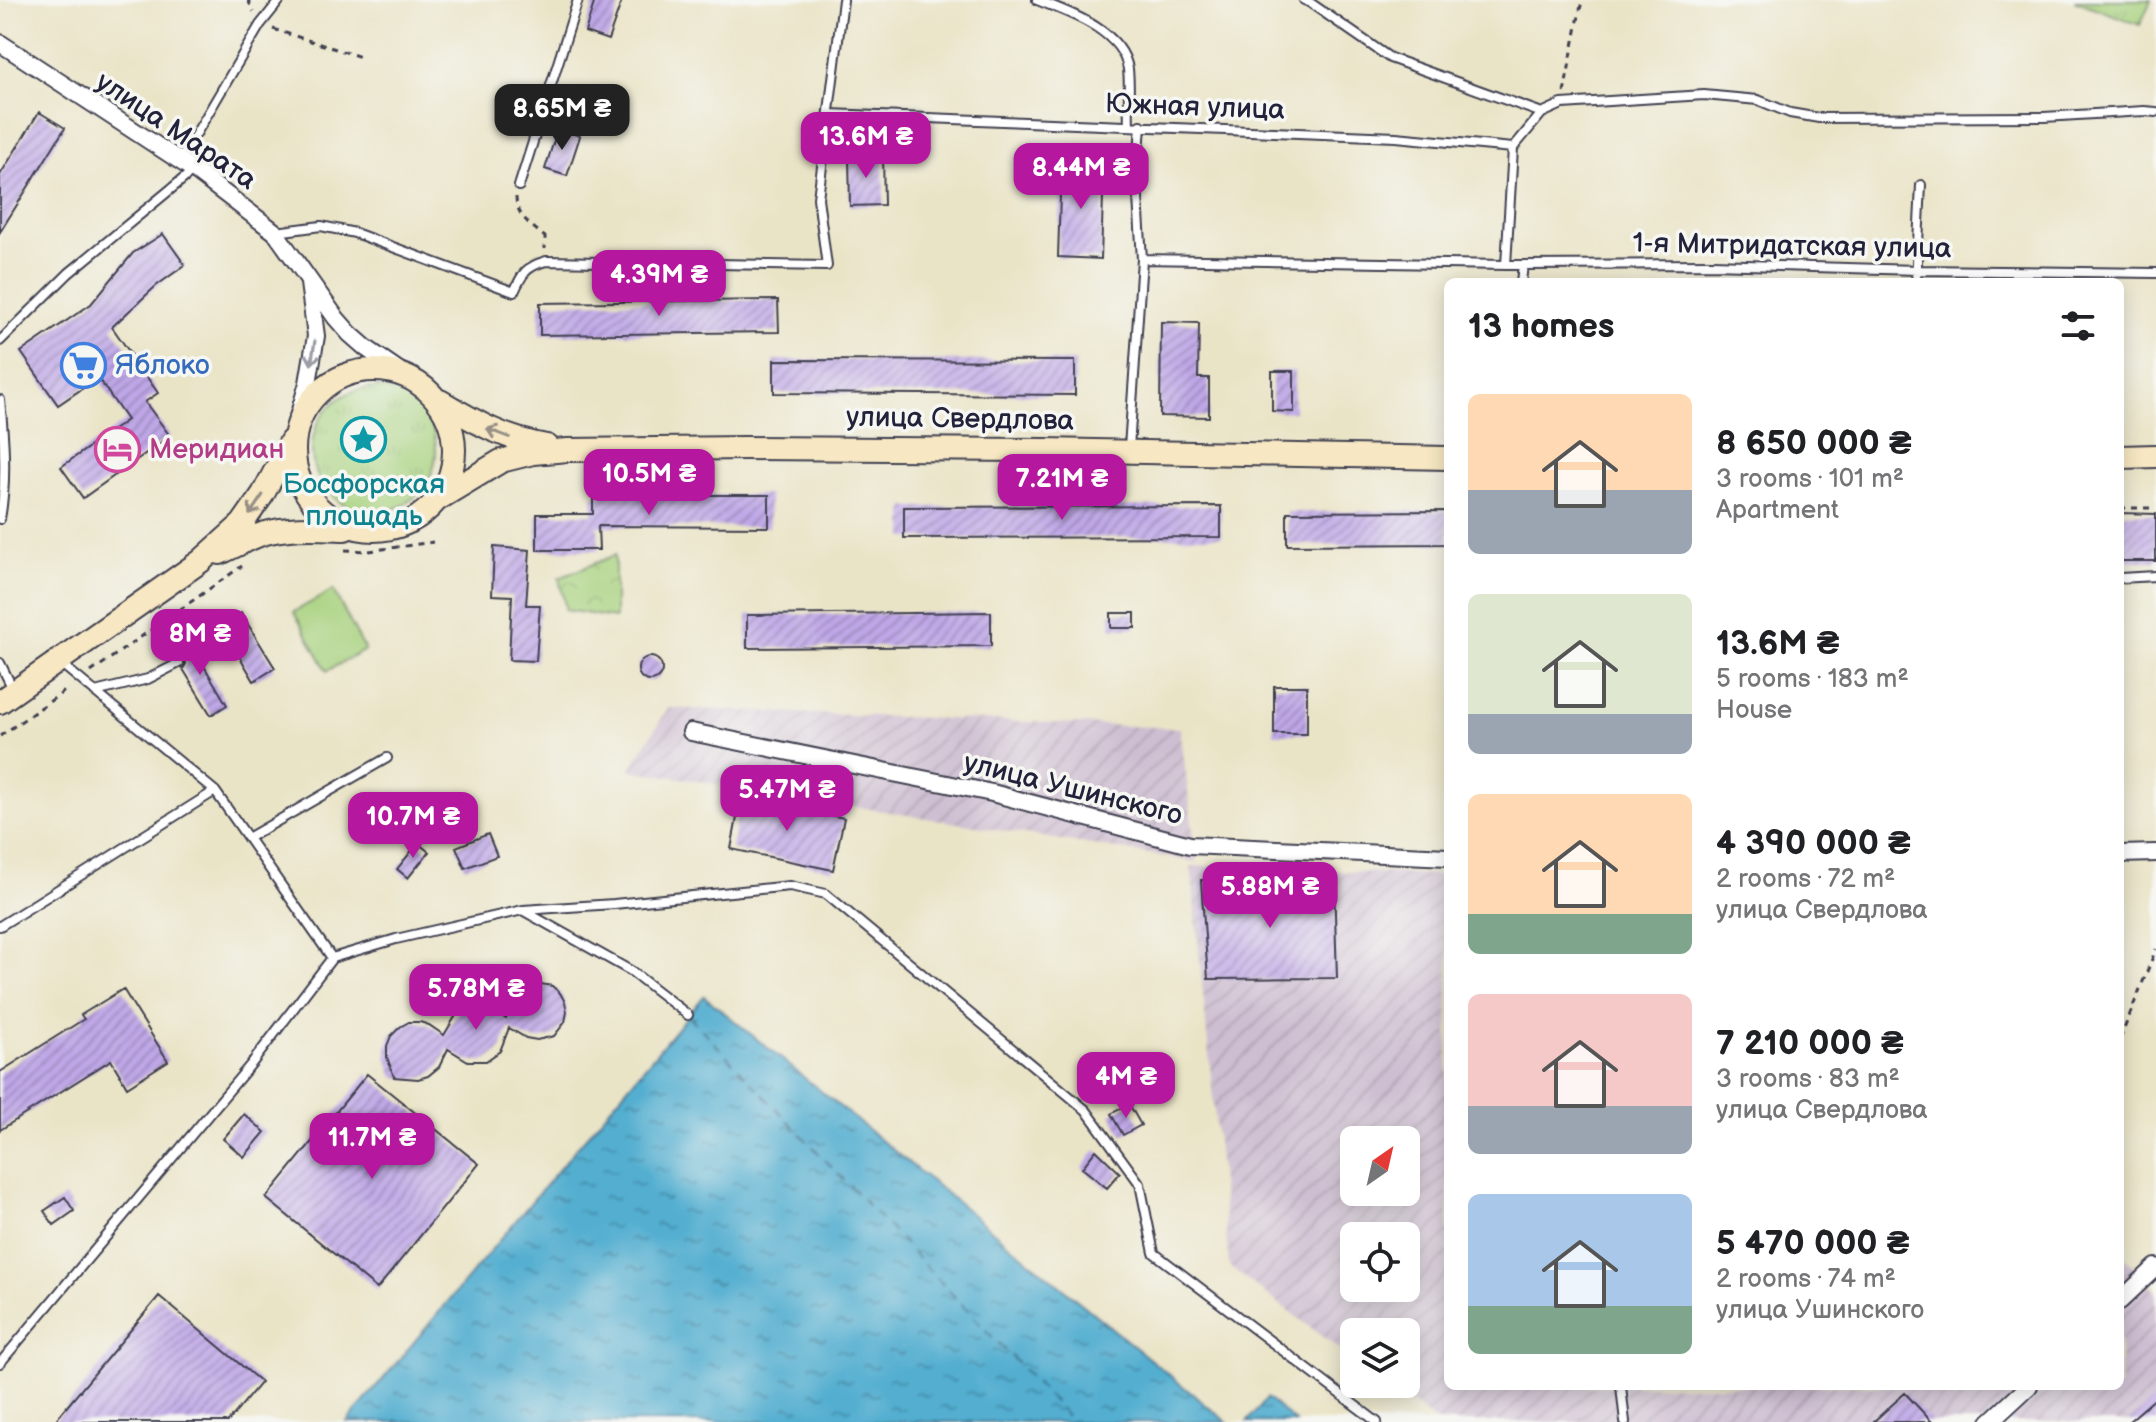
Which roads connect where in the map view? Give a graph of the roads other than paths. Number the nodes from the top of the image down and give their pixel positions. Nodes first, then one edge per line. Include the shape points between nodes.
1 (280, 0) edge
2 (578, 0) edge
3 (843, 0) edge
4 (1037, 0) edge
5 (1304, 0) edge
6 (0, 43) edge
7 (2156, 112) edge
8 (1542, 113) junction
9 (829, 114) junction
10 (1141, 125) junction
11 (1129, 126) junction
12 (1513, 148) junction
13 (187, 166) junction
14 (1921, 185) dead end
15 (519, 186) road end
16 (275, 232) junction
17 (1142, 259) junction
18 (1506, 265) junction
19 (1523, 265) junction
20 (1917, 270) junction
21 (2156, 273) edge
22 (308, 277) junction
23 (1521, 278) edge
24 (1916, 278) edge
25 (0, 341) edge
26 (414, 381) junction
27 (435, 398) junction
28 (0, 400) edge
29 (294, 432) junction
30 (568, 450) junction
31 (1129, 451) junction
32 (2156, 456) edge
33 (2124, 457) edge
34 (1444, 458) edge
35 (438, 499) junction
36 (0, 519) edge
37 (362, 530) junction
38 (201, 561) junction
39 (2156, 576) edge
40 (2124, 578) edge
41 (58, 662) junction
42 (0, 663) edge
43 (179, 663) dead end
44 (95, 692) junction
45 (7, 697) edge
46 (691, 732) dead end
47 (387, 758) dead end
48 (215, 791) junction
49 (248, 838) junction
50 (2156, 853) edge
51 (2124, 854) edge
52 (1444, 857) edge
53 (523, 910) junction
54 (0, 926) edge
55 (332, 958) junction
56 (688, 1015) dead end
57 (2156, 1267) edge
58 (2124, 1297) edge
59 (0, 1363) edge
60 (1621, 1390) edge
61 (2025, 1390) edge
62 (1377, 1422) edge
63 (1625, 1422) edge
64 (1990, 1422) edge

1 - 13 lane via 260,25
2 - 15 lane
3 - 9 lane
4 - 11 lane via 1078,16 1104,33 1124,56
5 - 8 lane via 1390,58
6 - 13 street, улица Марата
7 - 8 lane via 1819,118 1758,100 1704,95 1562,104
8 - 12 lane
9 - 11 lane, Южная улица
9 - 16 lane via 818,198 827,266 546,261 530,265 514,292 355,233 321,226
10 - 11 lane, Южная улица
10 - 12 lane, Южная улица
10 - 17 lane via 1137,182
12 - 18 lane
13 - 16 street, улица Марата
13 - 25 lane
14 - 20 lane
16 - 22 street, улица Марата
17 - 18 lane
17 - 31 lane
18 - 19 lane, 1-я Митридатская улица
19 - 20 lane, 1-я Митридатская улица
19 - 23 lane
20 - 21 lane, 1-я Митридатская улица
20 - 24 lane
22 - 26 street, улица Марата via 350,334
22 -> 29 street via 316,336
26 - 27 main road
26 - 29 main road via 390,371 364,370 339,377 318,391
30 -> 27 main road via 511,438
27 - 35 main road via 449,421 454,448 451,475
28 - 36 lane
29 - 37 main road via 294,463 302,487 335,521
29 -> 38 main road via 242,524
30 - 31 main road, улица Свердлова
30 - 35 main road via 501,461
31 - 34 main road, улица Свердлова
32 - 33 main road
35 - 37 main road via 418,517 394,528
37 - 38 main road via 282,530
38 - 41 main road
39 - 40 lane
41 - 44 lane
41 - 45 main road
42 - 45 lane
43 - 44 lane via 148,679
44 - 48 lane
46 - 52 street, улица Ушинского via 992,793 1190,845
47 - 49 lane
48 - 49 lane
48 - 54 lane
49 - 55 lane
50 - 51 street
53 - 55 lane
53 - 56 lane via 631,971
53 - 62 lane via 790,886 826,894 1086,1110 1140,1184 1154,1253
55 - 59 lane via 252,1063
57 - 58 street
60 - 63 lane
61 - 64 street

